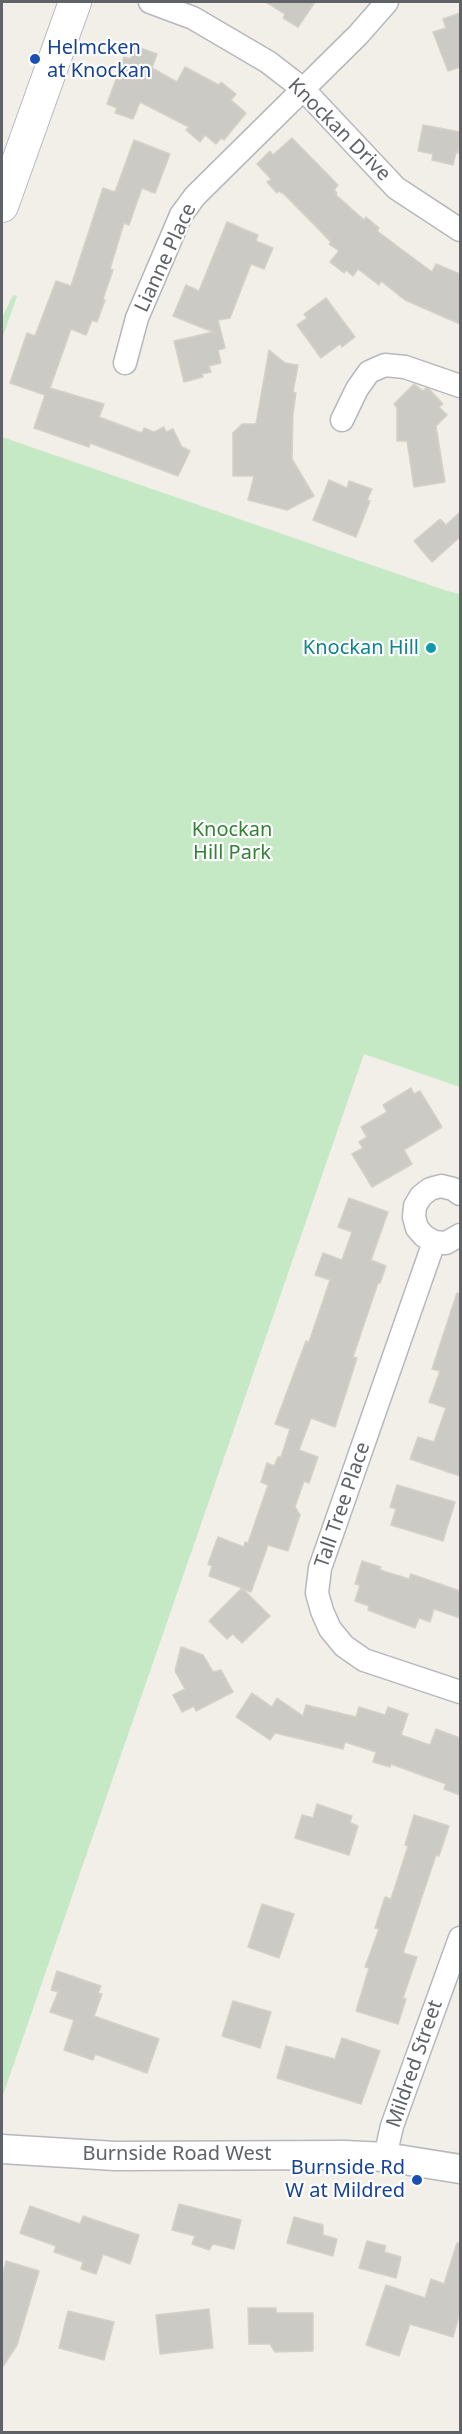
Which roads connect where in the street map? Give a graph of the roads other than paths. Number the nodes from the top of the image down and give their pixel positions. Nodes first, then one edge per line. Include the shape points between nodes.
1 (75, 2) edge
2 (150, 2) edge
3 (387, 2) edge
4 (303, 89) junction
5 (2, 206) edge
6 (460, 230) edge
7 (125, 363) dead end
8 (460, 386) edge
9 (342, 420) dead end
10 (460, 1194) edge
11 (460, 1235) edge
12 (434, 1242) junction
13 (460, 1692) edge
14 (460, 1938) edge
15 (2, 2149) edge
16 (385, 2157) junction
17 (460, 2169) edge

1 - 5 main road
2 - 4 street, Knockan Drive via 193,18 235,41
3 - 4 street, Lianne Place
4 - 6 street, Knockan Drive via 396,188
4 - 7 street, Lianne Place via 195,196 181,215 137,318
8 - 9 street via 405,367 385,365 369,372
10 - 12 street via 441,1186 430,1189 415,1206 417,1228
11 - 12 street via 446,1243
12 - 13 street, Tall Tree Place via 320,1568 317,1593 330,1629 344,1646 364,1660
14 - 16 street, Mildred Street via 392,2126
15 - 16 street, Burnside Road West via 92,2155
16 - 17 street, Burnside Road West

